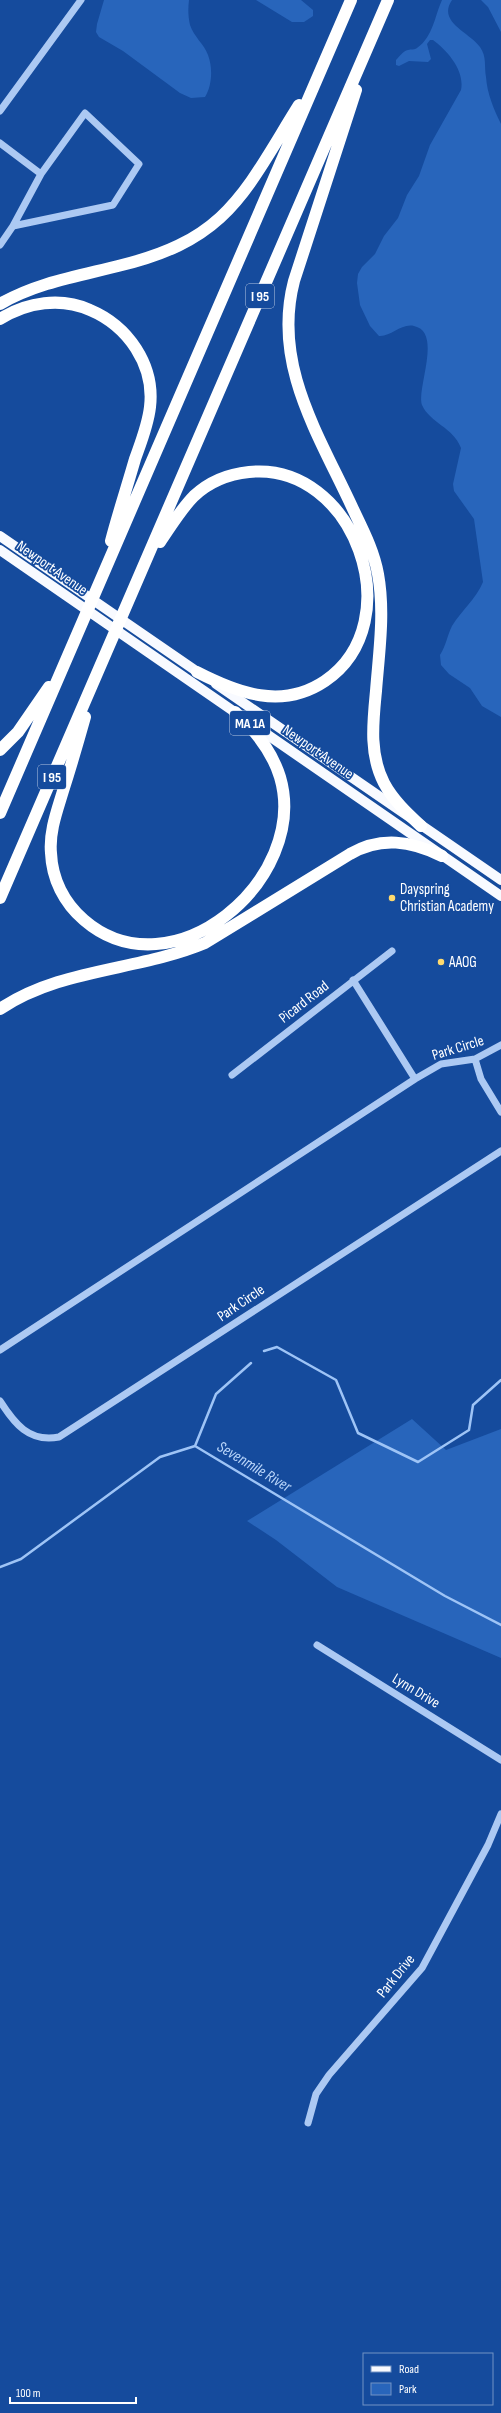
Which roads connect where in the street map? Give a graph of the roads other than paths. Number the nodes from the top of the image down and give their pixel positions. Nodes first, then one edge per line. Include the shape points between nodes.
1 (81, 0) edge
2 (351, 0) edge
3 (388, 0) edge
4 (366, 50) junction
5 (319, 74) junction
6 (0, 111) edge
7 (0, 143) edge
8 (41, 174) junction
9 (13, 226) junction
10 (0, 244) edge
11 (0, 304) edge
12 (0, 319) edge
13 (0, 536) edge
14 (0, 550) edge
15 (145, 562) junction
16 (104, 572) junction
17 (62, 668) junction
18 (197, 672) junction
19 (93, 683) junction
20 (235, 712) junction
21 (0, 750) edge
22 (0, 813) edge
23 (421, 826) junction
24 (442, 856) junction
25 (501, 880) edge
26 (501, 896) edge
27 (0, 898) edge
28 (392, 951) dead end
29 (353, 980) junction
30 (0, 1009) edge
31 (501, 1045) edge
32 (475, 1059) junction
33 (232, 1075) dead end
34 (415, 1078) junction
35 (501, 1112) edge
36 (501, 1151) edge
37 (0, 1350) edge
38 (0, 1401) edge
39 (317, 1645) dead end
40 (501, 1760) edge
41 (501, 1814) edge
42 (308, 2123) dead end

1 - 6 street
2 - 5 highway, I 95
3 - 4 highway, I 95
4 - 15 highway, I 95
4 - 23 highway via 349,116 294,281 288,309 288,338 292,365 300,391 367,539 378,573 382,621 373,740 377,766 393,797
5 - 11 highway via 249,186 223,215 203,232 160,255 42,286
5 - 16 highway, I 95
7 - 8 street
8 - 9 street
8 - 9 street via 85,113 139,164 114,205
9 - 10 street
12 - 16 highway via 16,310 39,304 61,303 82,307 101,315 119,328 133,344 142,361 150,386 149,414 118,512
13 - 18 main road, Newport Avenue / MA 1A
14 - 20 main road, Newport Avenue / MA 1A
15 - 18 highway via 194,496 218,480 246,472 275,472 306,482 330,501 350,532 365,574 368,612 356,647 334,674 305,692 271,697 241,692
15 - 19 highway, I 95
16 - 17 highway, I 95
17 - 21 highway via 22,727
17 - 22 highway, I 95
18 - 23 main road, Newport Avenue / MA 1A
19 - 20 highway via 54,822 50,841 51,857 59,888 76,912 100,932 126,942 148,944 169,941 190,936 210,926 229,914 245,899 268,865 282,822 282,784 267,748 253,729
19 - 27 highway, I 95
20 - 24 main road, Newport Avenue / MA 1A
23 - 25 main road, Newport Avenue / MA 1A
24 - 26 main road, Newport Avenue / MA 1A
24 - 30 highway via 407,843 387,842 369,845 350,854 205,943 178,953 51,984 24,995
28 - 29 street, Picard Road
29 - 33 street, Picard Road
29 - 34 street
31 - 32 street, Park Circle
32 - 34 street, Park Circle via 441,1064
32 - 35 street via 481,1079
34 - 37 street, Park Circle
36 - 38 street, Park Circle via 59,1437 47,1439 22,1430
39 - 40 street, Lynn Drive
41 - 42 street, Park Drive via 488,1845 422,1968 329,2075 316,2094

